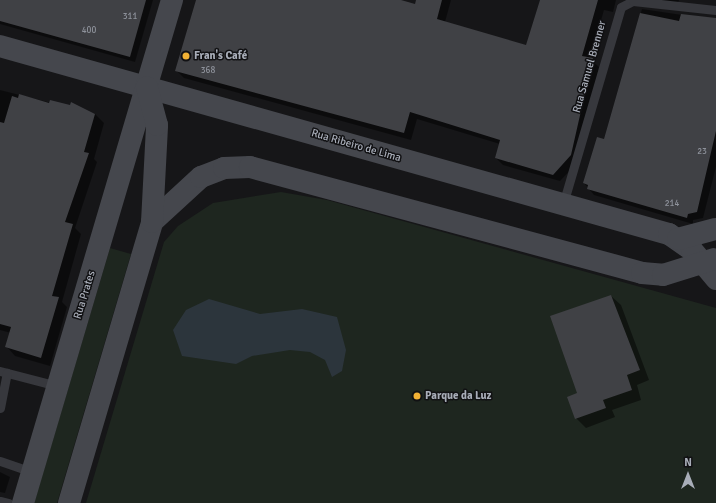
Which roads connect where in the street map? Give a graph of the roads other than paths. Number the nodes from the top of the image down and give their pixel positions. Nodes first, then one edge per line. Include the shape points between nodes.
1 (172, 0) edge
2 (716, 10) edge
3 (0, 46) edge
4 (147, 88) junction
5 (563, 204) junction
6 (152, 222) junction
7 (716, 229) edge
8 (678, 239) junction
9 (711, 267) edge
10 (4, 372) edge
11 (58, 386) junction
12 (0, 408) edge
13 (0, 461) edge
14 (32, 472) junction
15 (0, 500) edge
16 (9, 503) edge
17 (23, 503) edge
18 (69, 503) edge

1 - 4 main road, Rua Prates
2 - 5 lane, Rua Samuel Brenner via 633,0 621,7
3 - 4 main road, Rua Ribeiro de Lima
4 - 5 main road, Rua Ribeiro de Lima
4 - 6 main road via 157,125
4 - 11 main road, Rua Prates
5 - 8 main road, Rua Ribeiro de Lima
6 - 9 main road, Rua Ribeiro de Lima via 200,176 224,168 250,167 642,273 662,275
6 - 18 main road
7 - 8 main road
8 - 9 main road, Rua Ribeiro de Lima
10 - 11 lane
10 - 12 lane
11 - 14 main road, Rua Prates
13 - 14 lane
14 - 17 main road, Rua Prates
15 - 16 lane

